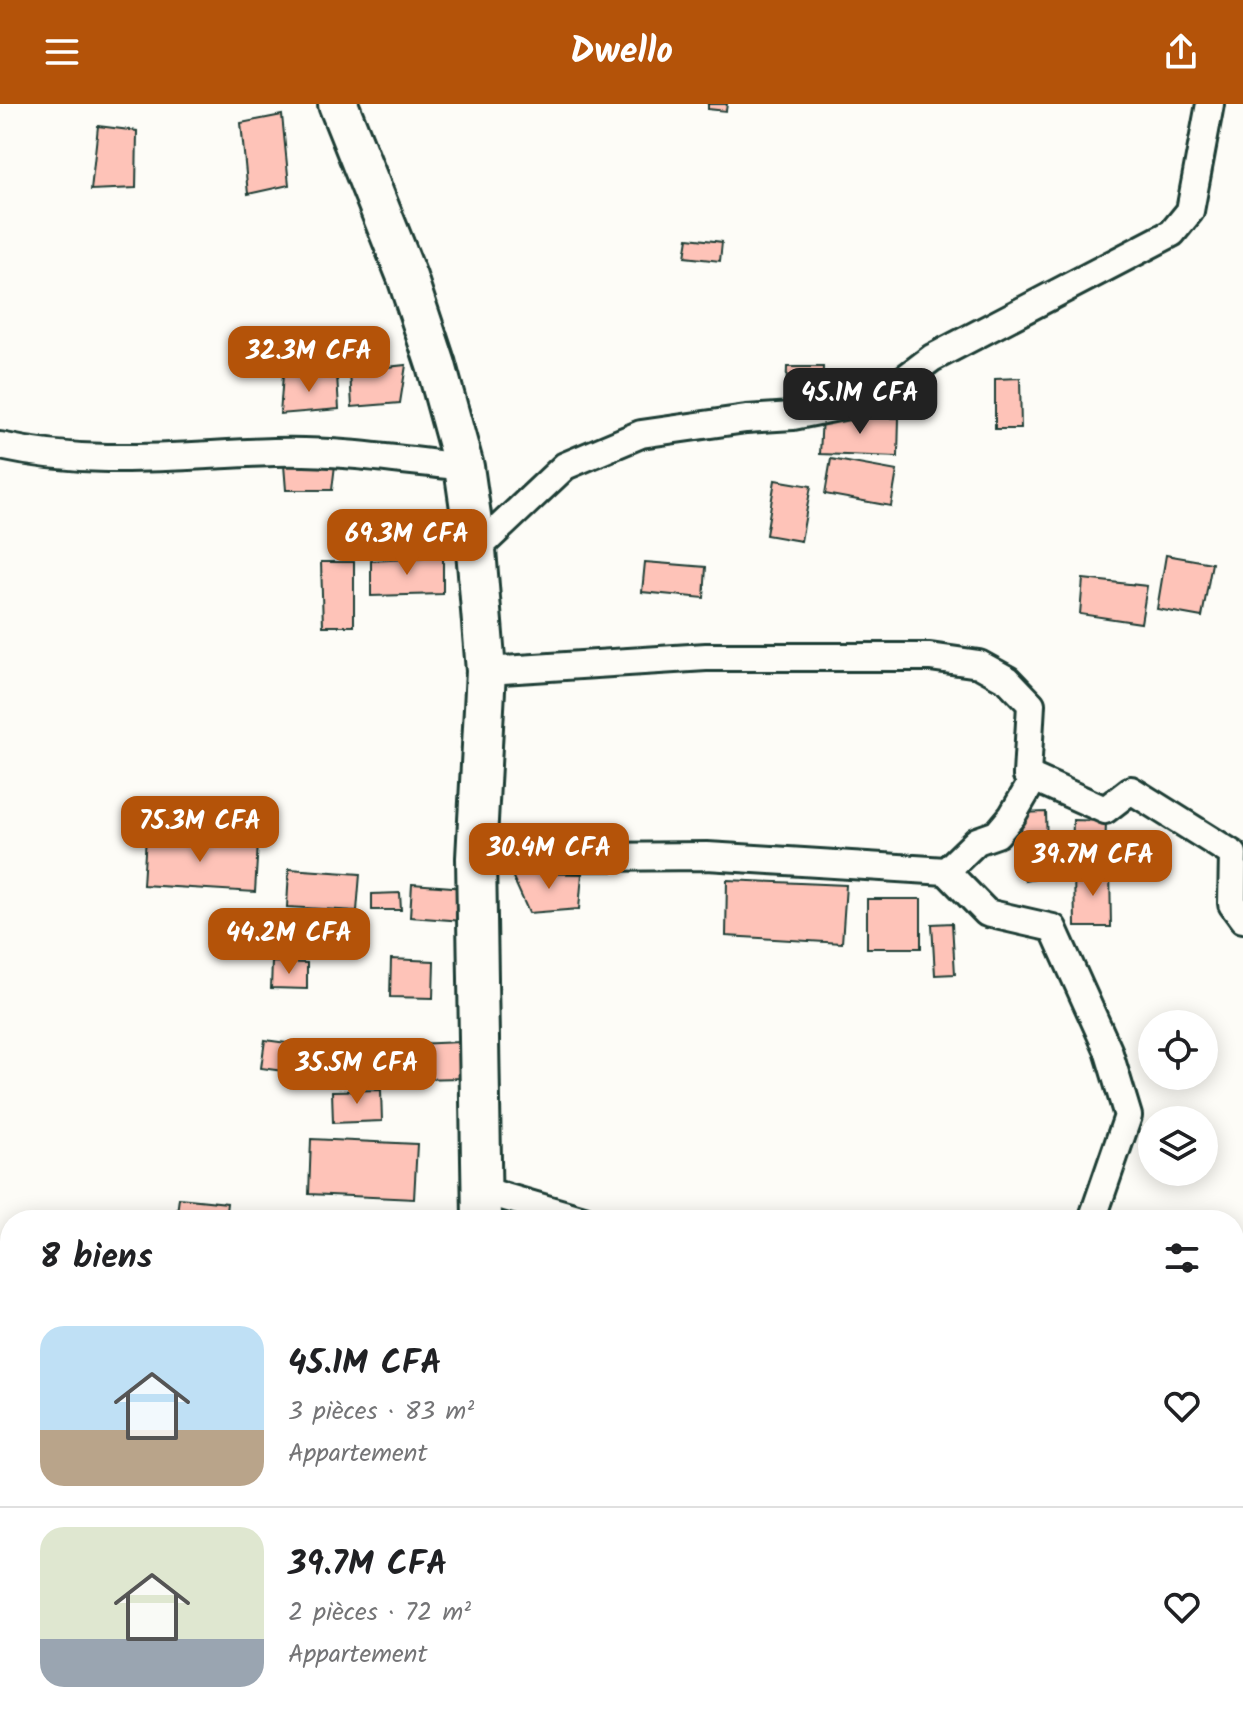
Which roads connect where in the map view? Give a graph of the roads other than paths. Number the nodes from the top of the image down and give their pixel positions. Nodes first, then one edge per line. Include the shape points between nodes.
1 (338, 104) edge
2 (1210, 104) edge
3 (0, 446) edge
4 (464, 467) junction
5 (476, 550) junction
6 (486, 671) junction
7 (1027, 775) junction
8 (476, 858) junction
9 (946, 871) junction
10 (1243, 919) edge
11 (482, 1205) edge
12 (516, 1210) edge
13 (1095, 1210) edge

1 - 4 street via 412,292
2 - 5 street via 1190,211 1172,233 932,358 878,399 793,416 641,434 565,466
3 - 4 street via 119,460 277,452
4 - 5 street
5 - 6 street
6 - 7 street via 706,657 930,657 979,664 1008,680 1031,704
6 - 8 street
7 - 9 street via 1033,780 997,834 977,841
7 - 10 street via 1105,810 1131,790 1233,854 1232,904
8 - 9 street via 707,856
8 - 11 street
9 - 13 street via 987,913 1053,928 1108,1050 1128,1116
11 - 12 street

